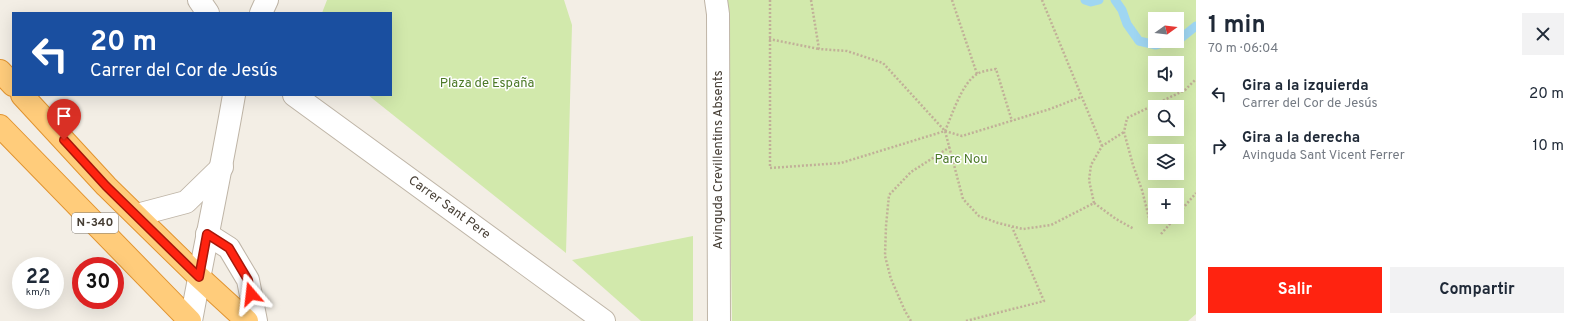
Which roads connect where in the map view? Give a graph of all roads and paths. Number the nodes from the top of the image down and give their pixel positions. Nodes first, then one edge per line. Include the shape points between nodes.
1 (199, 0) edge
2 (267, 0) edge
3 (716, 0) edge
4 (770, 0) edge
5 (811, 0) edge
6 (952, 0) edge
7 (1042, 0) edge
8 (207, 12) edge
9 (261, 12) edge
10 (769, 39) junction
11 (819, 49) junction
12 (0, 71) edge
13 (977, 74) junction
14 (1196, 79) edge
15 (12, 84) edge
16 (23, 96) edge
17 (234, 96) edge
18 (295, 96) edge
19 (1080, 97) junction
20 (1012, 121) junction
21 (0, 126) edge
22 (945, 131) junction
23 (1124, 132) junction
24 (1102, 146) junction
25 (950, 147) junction
26 (222, 167) junction
27 (1196, 193) edge
28 (1094, 203) junction
29 (1184, 207) edge
30 (1148, 214) edge
31 (136, 215) junction
32 (1169, 224) edge
33 (1012, 227) junction
34 (1134, 229) dead end
35 (207, 234) junction
36 (1161, 234) dead end
37 (199, 277) junction
38 (190, 321) edge
39 (247, 321) edge
40 (256, 321) edge
41 (604, 321) edge
42 (719, 321) edge
43 (911, 321) edge
44 (966, 321) edge

1 - 8 street
2 - 9 street
3 - 42 street, Avinguda Crevillentins Absents
4 - 10 path
5 - 11 path
6 - 13 path
7 - 19 path
10 - 11 path
10 - 22 path via 770,168 841,164
11 - 22 path via 847,51 883,63
12 - 15 highway
13 - 20 path via 996,69
13 - 22 path via 960,97
14 - 23 path via 1185,90 1127,118
16 - 31 highway, N-340
17 - 26 street
18 - 41 street, Carrer Sant Pere
19 - 20 path
19 - 24 path
20 - 22 path via 962,136
21 - 38 highway, N-340
22 - 25 path
23 - 24 path
23 - 30 path
24 - 28 path via 1091,165 1089,180
25 - 33 path via 963,200 978,216
25 - 43 path via 912,172 889,195 886,256 891,279
26 - 31 street via 186,202
26 - 35 street
27 - 29 path
28 - 33 path via 1051,225 1023,229
28 - 34 path
31 - 37 highway, N-340
32 - 36 path
33 - 44 path via 1044,301
35 - 37 street
35 - 40 street via 229,248 248,280
37 - 38 street
37 - 39 highway, N-340

